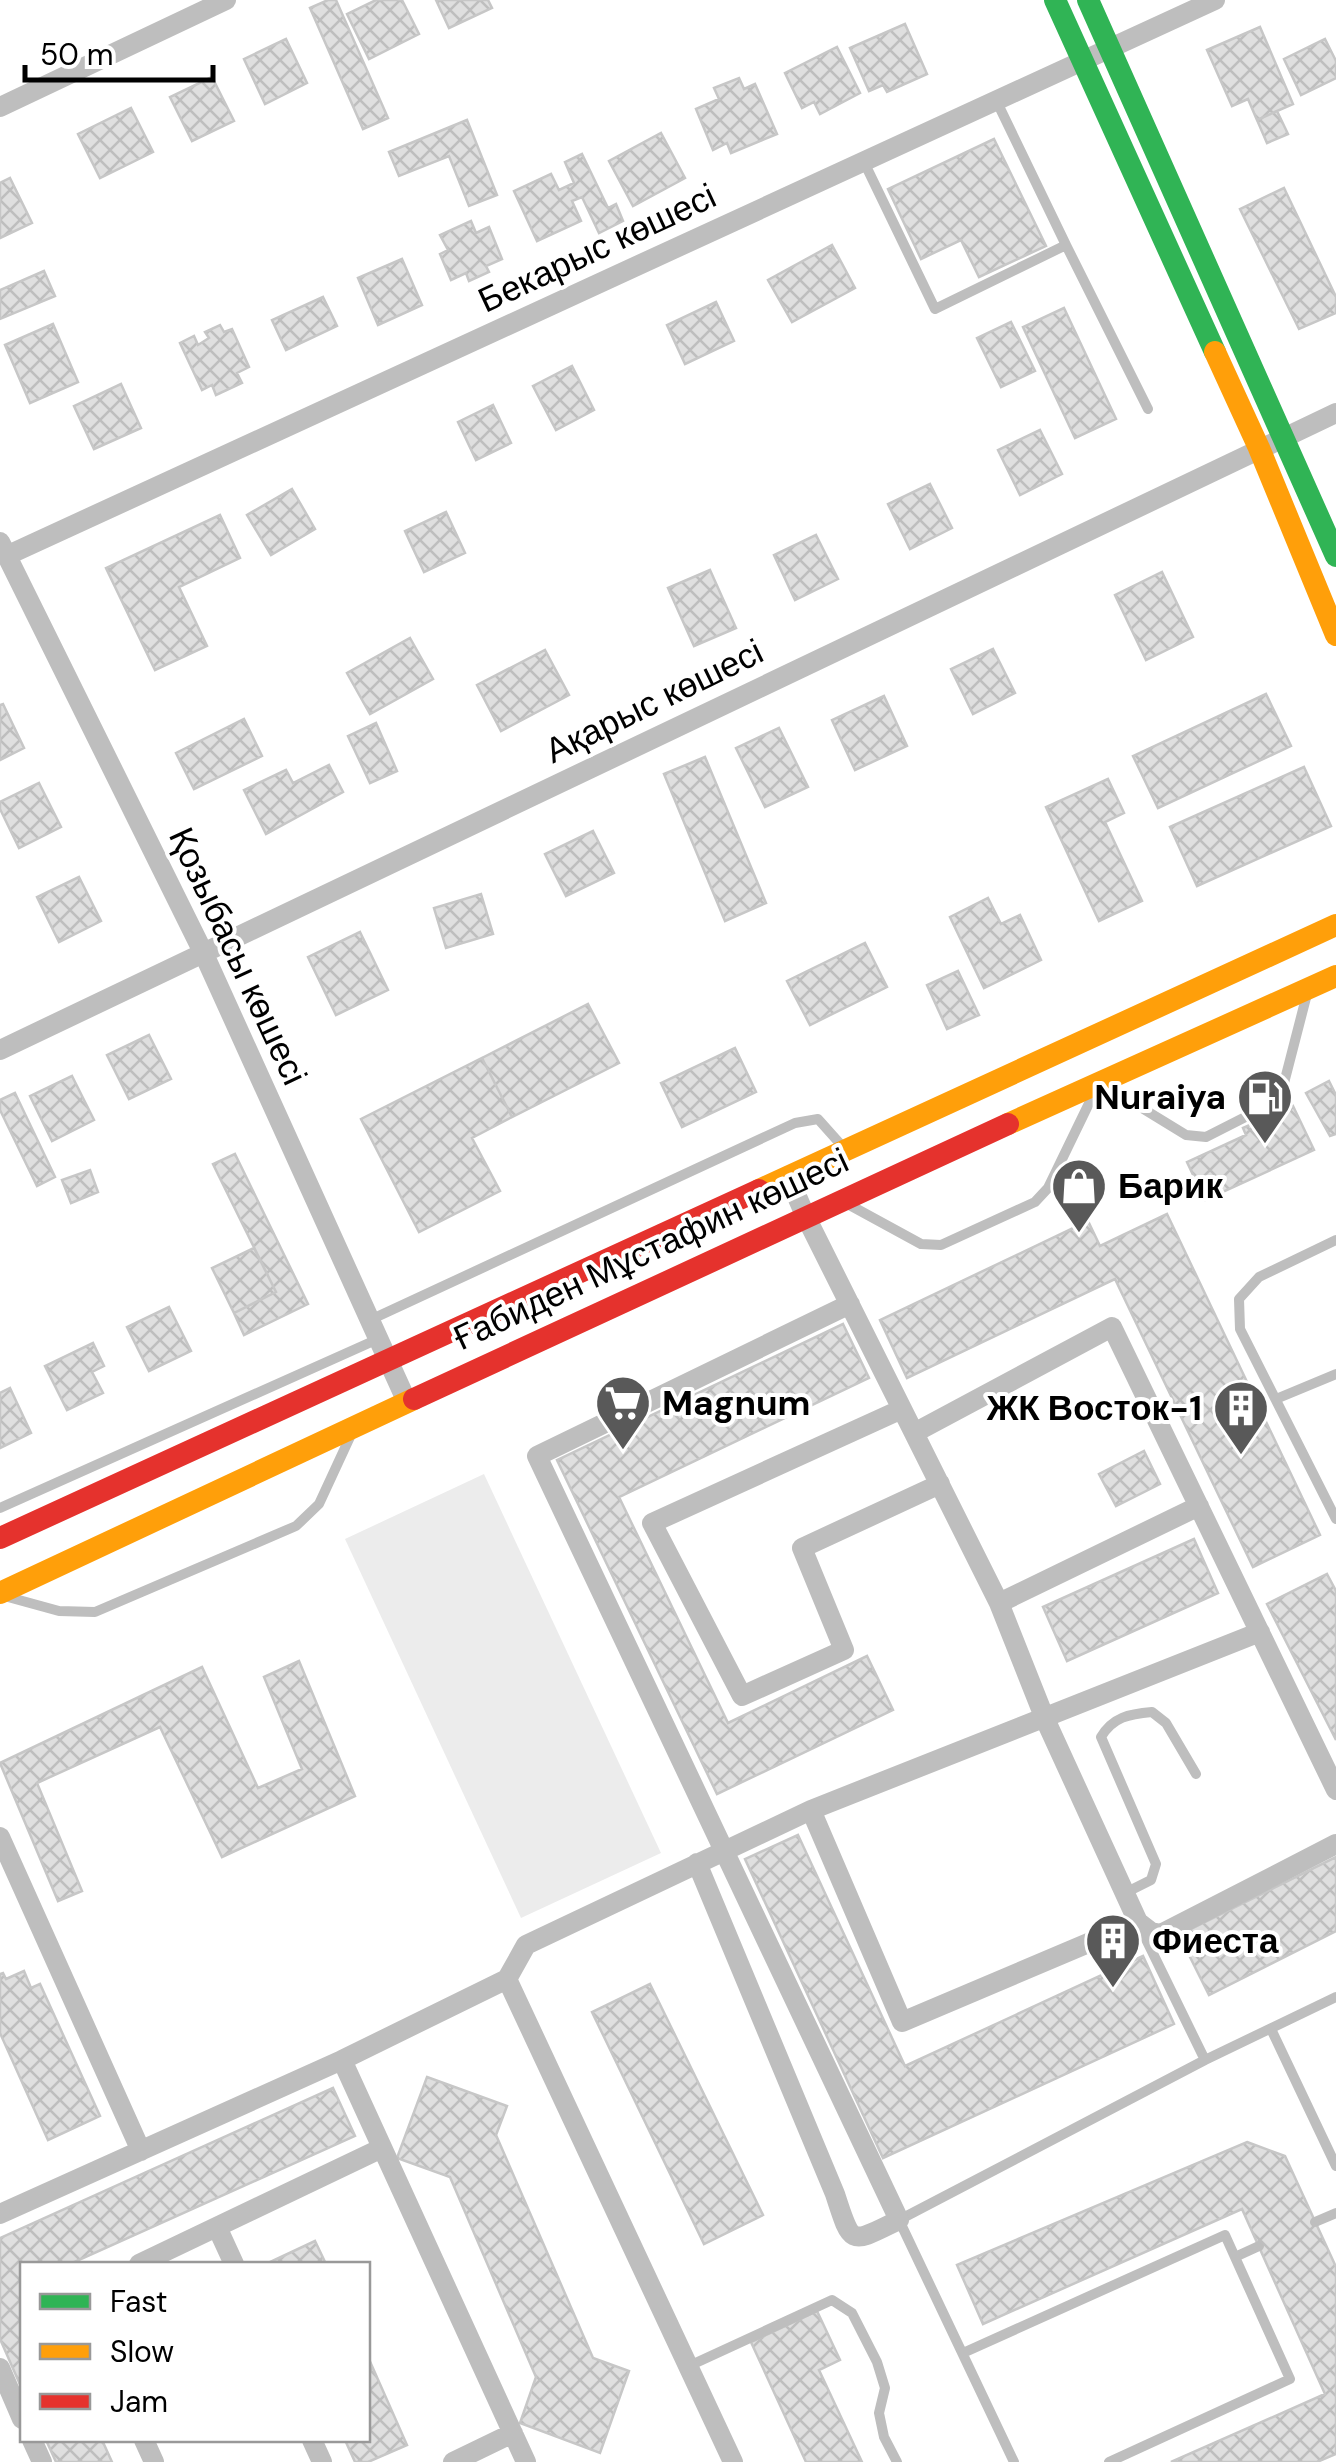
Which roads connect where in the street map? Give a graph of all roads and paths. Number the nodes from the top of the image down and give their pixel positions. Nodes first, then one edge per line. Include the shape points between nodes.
1 (226, 0) edge
2 (1055, 0) edge
3 (1088, 0) edge
4 (1215, 0) edge
5 (1110, 48) junction
6 (1083, 60) junction
7 (996, 100) junction
8 (0, 106) edge
9 (864, 162) junction
10 (1066, 245) junction
11 (1148, 409) dead end
12 (1336, 412) edge
13 (1286, 436) junction
14 (1259, 448) junction
15 (3, 549) edge
16 (1336, 556) edge
17 (1336, 635) edge
18 (1336, 925) edge
19 (203, 952) junction
20 (1336, 976) edge
21 (1309, 989) junction
22 (0, 1050) edge
23 (1100, 1082) junction
24 (845, 1150) junction
25 (788, 1176) junction
26 (838, 1199) junction
27 (804, 1215) junction
28 (1336, 1240) edge
29 (850, 1304) junction
30 (379, 1339) junction
31 (1336, 1374) edge
32 (1276, 1399) junction
33 (408, 1402) junction
34 (902, 1409) junction
35 (354, 1427) junction
36 (914, 1434) junction
37 (88, 1468) junction
38 (940, 1484) junction
39 (98, 1493) junction
40 (1331, 1499) edge
41 (1199, 1506) junction
42 (0, 1508) edge
43 (1336, 1519) edge
44 (0, 1538) edge
45 (0, 1594) edge
46 (999, 1603) junction
47 (1260, 1632) junction
48 (1045, 1719) junction
49 (1196, 1774) dead end
50 (1336, 1790) edge
51 (811, 1810) junction
52 (0, 1836) edge
53 (1336, 1844) edge
54 (726, 1852) junction
55 (697, 1862) junction
56 (1124, 1894) junction
57 (1138, 1922) junction
58 (506, 1979) junction
59 (1336, 1997) edge
60 (1271, 2029) junction
61 (342, 2060) junction
62 (1205, 2060) junction
63 (382, 2148) junction
64 (141, 2150) junction
65 (1336, 2166) edge
66 (1336, 2213) edge
67 (0, 2214) edge
68 (899, 2220) junction
69 (1315, 2222) dead end
70 (217, 2227) junction
71 (1259, 2246) dead end
72 (1235, 2257) junction
73 (144, 2262) edge
74 (233, 2262) edge
75 (963, 2352) junction
76 (688, 2366) junction
77 (0, 2368) edge
78 (20, 2414) edge
79 (513, 2432) junction
80 (453, 2462) edge
81 (526, 2462) edge
82 (733, 2462) edge
83 (898, 2462) edge
84 (1014, 2462) edge
85 (1110, 2462) edge

1 - 8 street
2 - 6 street
3 - 5 street
4 - 5 street, Бекарыс көшесі
5 - 6 street, Бекарыс көшесі
5 - 13 street
6 - 7 street, Бекарыс көшесі
6 - 14 street
7 - 9 street, Бекарыс көшесі
7 - 10 lane
9 - 10 lane via 935,309
9 - 15 street, Бекарыс көшесі
10 - 11 lane
12 - 13 street, Ақарыс көшесі
13 - 14 street, Ақарыс көшесі
13 - 16 street
14 - 17 street
14 - 19 street, Ақарыс көшесі
15 - 19 street, Қозыбасы көшесі
18 - 24 street, Ғабиден Мұстафин көшесі
19 - 22 street, Ақарыс көшесі
19 - 30 street, Қозыбасы көшесі
20 - 21 street, Ғабиден Мұстафин көшесі
21 - 23 street, Ғабиден Мұстафин көшесі
21 - 23 lane via 1283,1087 1269,1105 1206,1137 1186,1135
23 - 26 street, Ғабиден Мұстафин көшесі
23 - 26 lane via 1035,1202 941,1245 921,1244
24 - 25 street, Ғабиден Мұстафин көшесі
24 - 30 lane via 818,1119 795,1123
25 - 27 street
25 - 30 street, Ғабиден Мұстафин көшесі
26 - 27 street, Ғабиден Мұстафин көшесі
27 - 29 street
27 - 33 street, Ғабиден Мұстафин көшесі
28 - 32 lane via 1259,1277 1239,1298 1240,1329
29 - 34 street
29 - 54 street via 537,1456
30 - 33 street, Қозыбасы көшесі
30 - 37 lane
30 - 39 street, Ғабиден Мұстафин көшесі
31 - 32 lane
32 - 40 lane
33 - 35 street, Ғабиден Мұстафин көшесі
34 - 36 street
34 - 38 street via 652,1524 742,1696 844,1650 802,1548
35 - 45 street, Ғабиден Мұстафин көшесі
35 - 45 lane via 320,1504 296,1526 95,1612 58,1611
36 - 38 street
36 - 41 street via 1112,1326
37 - 39 lane
37 - 42 lane
38 - 46 street
39 - 44 street, Ғабиден Мұстафин көшесі
40 - 43 lane
41 - 46 street
41 - 47 street
46 - 48 street
47 - 48 street
47 - 50 street
48 - 51 street
48 - 56 street
49 - 56 lane via 1166,1723 1152,1712 1121,1716 1104,1731 1156,1864 1151,1880
51 - 54 street
51 - 57 street via 902,2022
52 - 64 street
53 - 57 street via 1161,1934
54 - 55 street
54 - 68 street
55 - 58 street via 526,1945
55 - 68 street via 847,2231 862,2238
56 - 57 street
57 - 62 lane
58 - 61 street
58 - 76 street
59 - 60 lane
60 - 62 lane
60 - 65 lane
61 - 63 street
61 - 64 street
62 - 68 lane
63 - 70 street
63 - 79 street
64 - 67 street
66 - 69 lane
68 - 75 lane
70 - 73 street
70 - 74 street
71 - 72 lane
72 - 75 lane via 1225,2235
72 - 85 lane via 1290,2378
75 - 84 lane
76 - 82 street
76 - 83 lane via 832,2300 852,2313 877,2362 885,2388 884,2437
77 - 78 street
79 - 80 street
79 - 81 street

